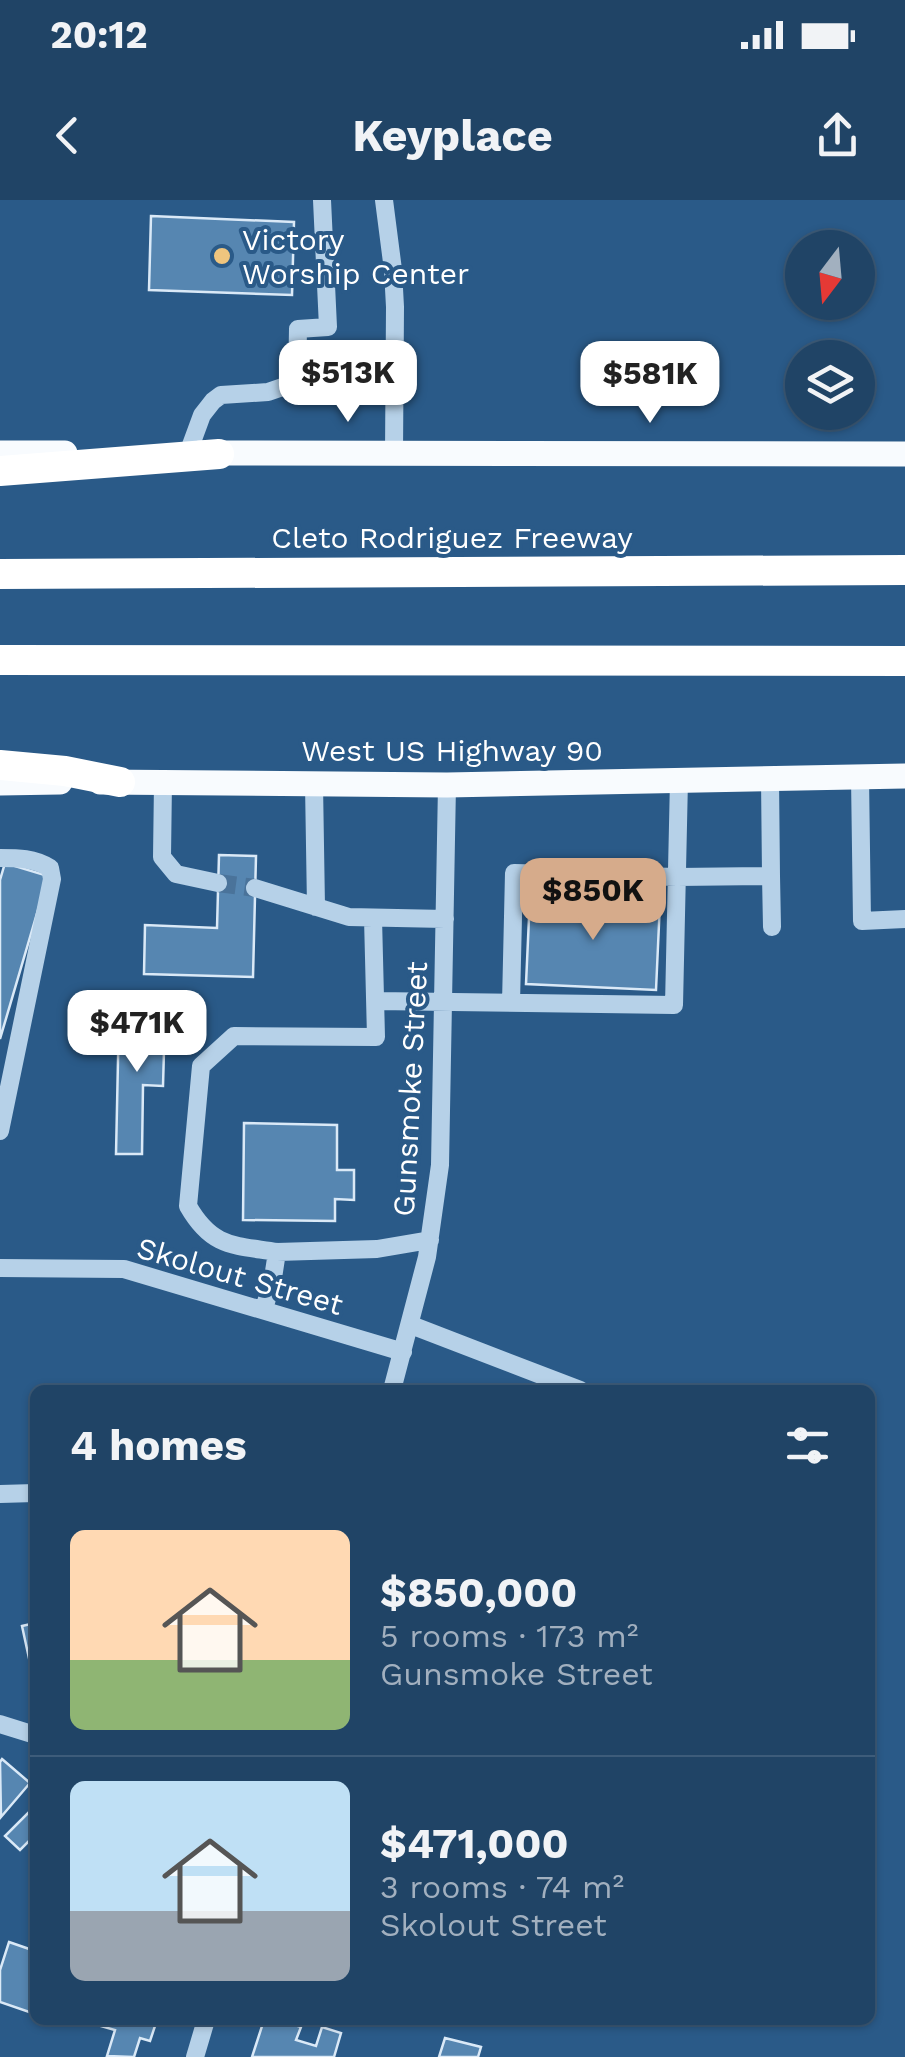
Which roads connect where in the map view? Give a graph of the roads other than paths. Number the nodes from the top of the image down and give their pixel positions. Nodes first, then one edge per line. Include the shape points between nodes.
1 (322, 200) edge
2 (384, 200) edge
3 (0, 453) edge
4 (394, 453) junction
5 (188, 454) junction
6 (218, 454) junction
7 (905, 454) edge
8 (0, 472) edge
9 (905, 570) edge
10 (0, 574) edge
11 (0, 660) edge
12 (905, 661) edge
13 (0, 764) edge
14 (905, 776) edge
15 (860, 777) junction
16 (770, 779) junction
17 (678, 780) junction
18 (120, 782) junction
19 (163, 782) junction
20 (0, 783) edge
21 (314, 784) junction
22 (447, 785) junction
23 (0, 858) edge
24 (771, 876) junction
25 (677, 877) junction
26 (218, 883) tunnel mouth
27 (255, 888) tunnel mouth
28 (316, 907) junction
29 (373, 918) junction
30 (445, 918) junction
31 (905, 919) edge
32 (772, 927) dead end
33 (376, 1002) junction
34 (444, 1002) junction
35 (511, 1003) junction
36 (0, 1132) edge
37 (430, 1240) junction
38 (278, 1252) junction
39 (0, 1268) edge
40 (264, 1310) junction
41 (411, 1325) junction
42 (403, 1352) junction
43 (393, 1385) edge
44 (567, 1385) edge
45 (30, 1493) edge
46 (0, 1494) edge
47 (0, 1724) edge
48 (30, 1733) edge
49 (205, 2025) edge
50 (195, 2057) edge

1 - 5 street via 328,326 298,329 297,382 213,401
2 - 4 street via 395,307
3 - 5 main road
4 - 6 main road
4 - 7 main road
5 - 6 main road
6 - 8 highway
9 - 10 highway, Cleto Rodriguez Freeway
11 - 12 highway
13 - 18 highway
14 - 15 main road, West US Highway 90
15 - 16 main road, West US Highway 90
15 - 31 street via 862,921
16 - 17 main road, West US Highway 90
16 - 24 street
17 - 22 main road, West US Highway 90
17 - 25 street
18 - 19 main road, West US Highway 90
18 - 20 main road, West US Highway 90
19 - 21 main road, West US Highway 90
19 - 26 street via 162,856 176,874
21 - 22 main road, West US Highway 90
21 - 28 street
22 - 30 street, Gunsmoke Street
23 - 36 street via 41,862 52,879
24 - 25 street
24 - 32 street
25 - 35 street via 674,1005
25 - 35 street via 514,873
27 - 28 street
28 - 29 street
29 - 30 street
29 - 33 street
30 - 34 street, Gunsmoke Street
33 - 34 street
33 - 38 street via 376,1037 234,1036 200,1066 188,1206 222,1243
34 - 35 street
34 - 37 street, Gunsmoke Street via 440,1165
37 - 38 street
37 - 41 street, Gunsmoke Street
38 - 40 street
39 - 40 street, Skolout Street via 124,1269
40 - 42 street, Skolout Street
41 - 42 street, Gunsmoke Street
41 - 44 street
42 - 43 street, Gunsmoke Street
45 - 46 street
47 - 48 street
49 - 50 street

